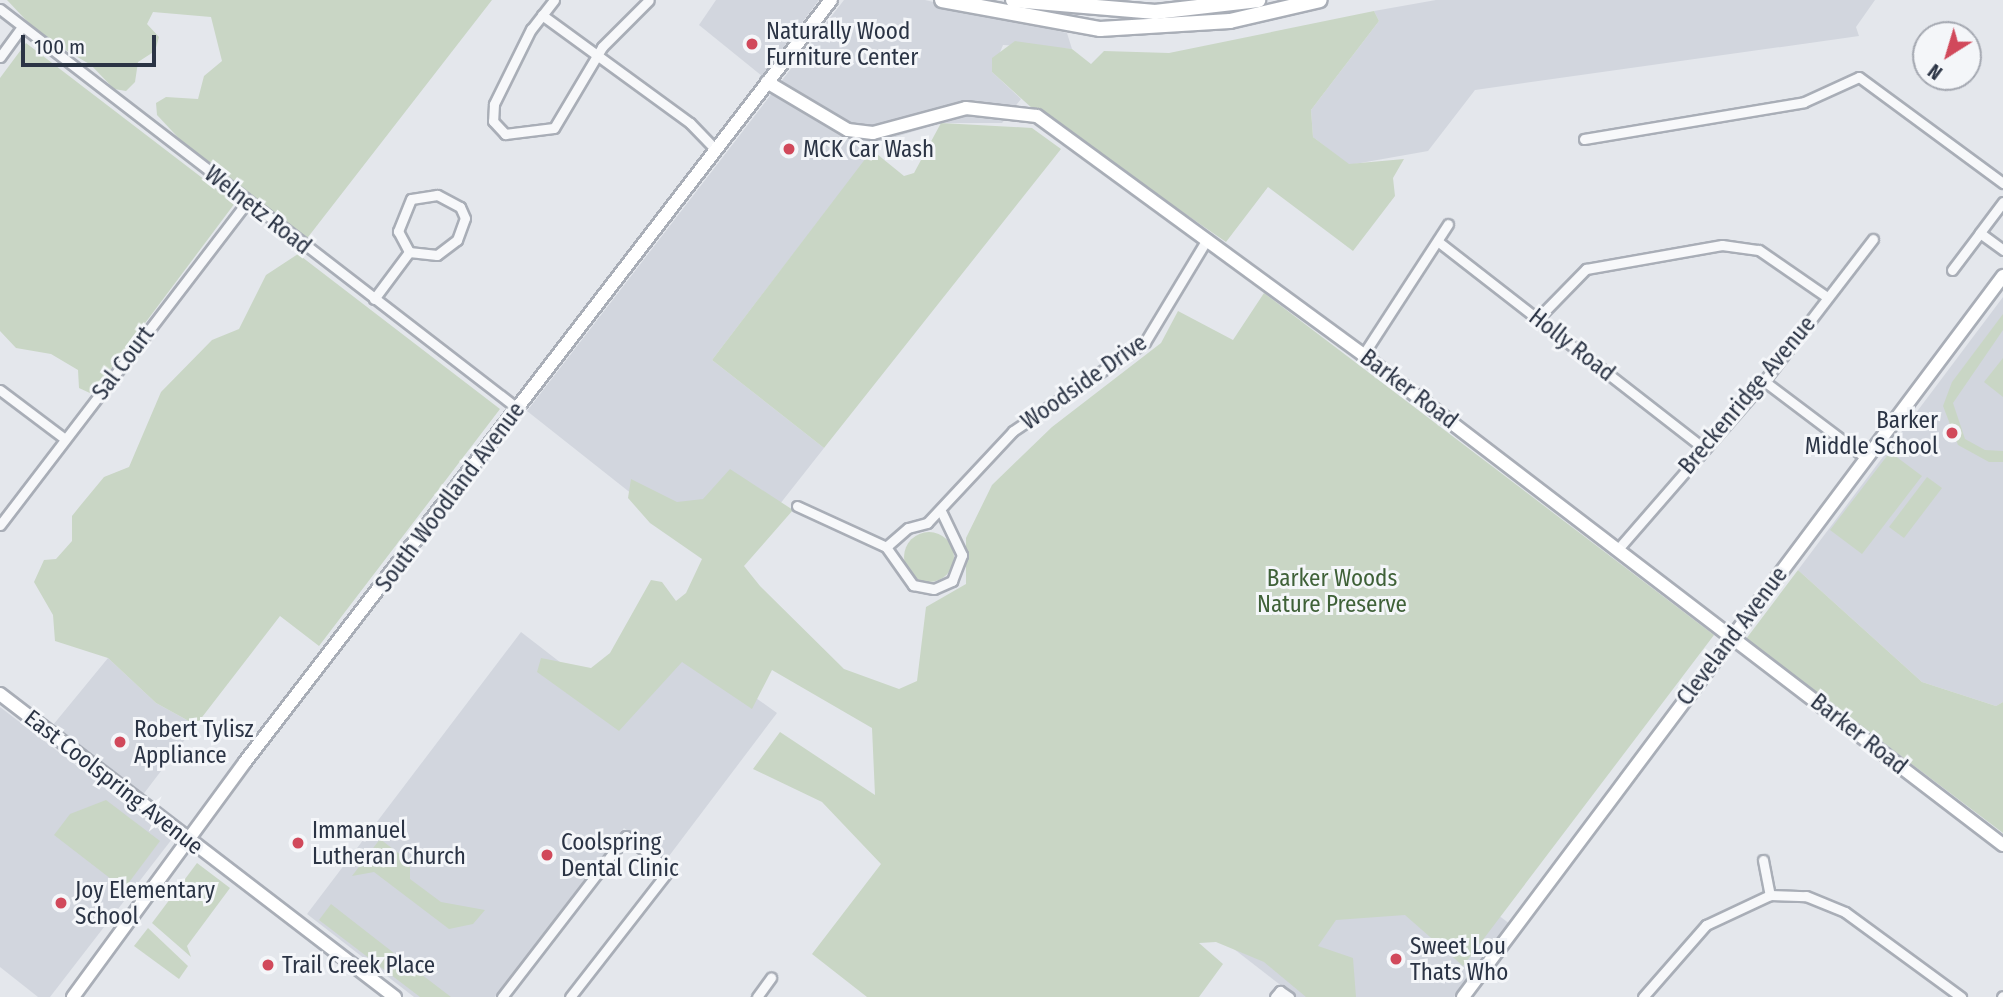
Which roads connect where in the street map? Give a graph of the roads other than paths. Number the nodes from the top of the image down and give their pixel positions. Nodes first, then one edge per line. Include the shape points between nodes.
1 (554, 0) edge
2 (649, 0) edge
3 (831, 0) edge
4 (942, 0) edge
5 (1013, 0) edge
6 (1258, 0) edge
7 (1320, 0) edge
8 (0, 9) edge
9 (542, 15) junction
10 (22, 27) junction
11 (595, 56) junction
12 (0, 57) edge
13 (767, 82) junction
14 (1584, 139) dead end
15 (716, 150) junction
16 (2003, 183) edge
17 (247, 202) junction
18 (2003, 202) edge
19 (1448, 224) dead end
20 (1980, 233) junction
21 (1873, 239) dead end
22 (1206, 241) junction
23 (1440, 243) junction
24 (2003, 250) edge
25 (409, 252) junction
26 (1952, 270) dead end
27 (2003, 276) edge
28 (1828, 297) junction
29 (374, 299) junction
30 (1538, 318) junction
31 (1363, 355) junction
32 (1764, 380) junction
33 (0, 390) edge
34 (517, 408) junction
35 (65, 439) junction
36 (1703, 448) junction
37 (1866, 458) junction
38 (797, 506) dead end
39 (942, 513) junction
40 (0, 525) edge
41 (887, 547) junction
42 (1619, 550) junction
43 (1731, 636) junction
44 (0, 694) edge
45 (188, 839) junction
46 (2003, 845) edge
47 (1763, 860) dead end
48 (1770, 895) junction
49 (771, 978) dead end
50 (73, 997) edge
51 (395, 997) edge
52 (502, 997) edge
53 (570, 997) edge
54 (757, 997) edge
55 (1463, 997) edge
56 (1643, 997) edge
57 (1961, 997) edge

1 - 9 street
2 - 11 street
3 - 13 street, South Woodland Avenue
4 - 7 main road via 1100,29 1208,24
5 - 6 main road via 1155,12
8 - 10 street, Welnetz Road
9 - 11 street
9 - 11 street via 494,104 498,131 554,128
10 - 12 street
10 - 17 street, Welnetz Road
11 - 15 street via 690,123
13 - 15 street, South Woodland Avenue
13 - 22 street, Barker Road via 848,130 873,133 966,108 1037,116
14 - 16 street via 1804,102 1859,77
15 - 34 street, South Woodland Avenue
17 - 29 street, Welnetz Road
17 - 35 street, Sal Court
18 - 20 street
19 - 23 street
20 - 24 street
20 - 26 street
21 - 28 street, Breckenridge Avenue
22 - 31 street, Barker Road
22 - 39 street, Woodside Drive via 1145,342 1013,431
23 - 30 street, Holly Road
23 - 31 street
25 - 25 street via 423,256 448,249 463,229 460,207 437,195 411,199 398,231
25 - 29 street
27 - 37 street, Cleveland Avenue
28 - 30 street via 1759,250 1721,245 1586,268
28 - 32 street, Breckenridge Avenue
29 - 34 street, Welnetz Road
30 - 36 street, Holly Road
31 - 42 street, Barker Road
32 - 36 street, Breckenridge Avenue
32 - 37 street
33 - 35 street
34 - 45 street, South Woodland Avenue
35 - 40 street, Sal Court
36 - 42 street, Breckenridge Avenue
37 - 43 street, Cleveland Avenue
38 - 41 street
39 - 41 street, Woodside Drive via 908,528
39 - 41 street via 962,555 952,581 934,589 912,585
42 - 43 street, Barker Road
43 - 46 street, Barker Road
43 - 55 street, Cleveland Avenue
44 - 45 street, East Coolspring Avenue
45 - 50 street, South Woodland Avenue
45 - 51 street, East Coolspring Avenue
47 - 48 street
48 - 56 street via 1706,925
48 - 57 street via 1806,896 1845,912
49 - 54 street
52 - 53 street via 626,836 669,870

